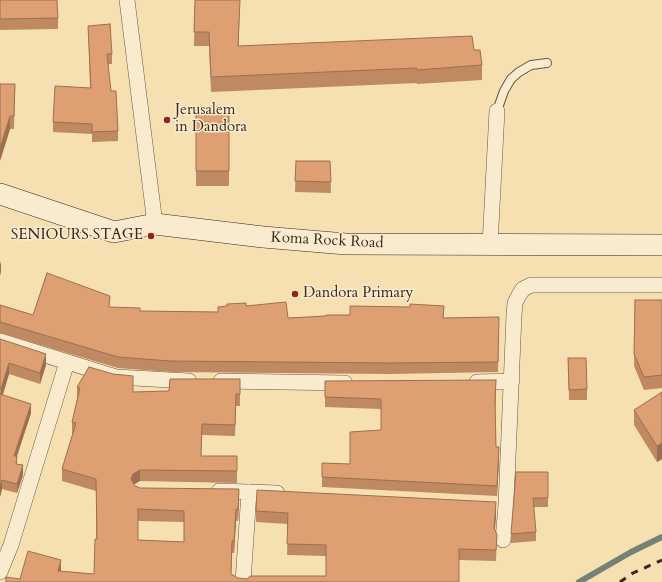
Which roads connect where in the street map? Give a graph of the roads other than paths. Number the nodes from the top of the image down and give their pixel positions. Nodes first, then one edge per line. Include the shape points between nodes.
1 (127, 0) edge
2 (547, 63) dead end
3 (497, 111) joint
4 (0, 194) edge
5 (155, 224) junction
6 (490, 245) junction
7 (662, 245) edge
8 (662, 285) edge
9 (0, 341) edge
10 (67, 362) junction
11 (512, 381) junction
12 (466, 382) edge
13 (359, 383) edge
14 (202, 491) edge
15 (249, 492) junction
16 (288, 494) edge
17 (491, 504) edge
18 (506, 505) junction
19 (503, 540) dead end
20 (0, 572) edge
21 (243, 582) edge

1 - 5 street
2 - 3 lane via 531,65 511,79
3 - 6 street
4 - 5 main road, Koma Rock Road via 114,232
5 - 6 main road, Koma Rock Road via 262,238 346,244
6 - 7 main road, Koma Rock Road
8 - 11 street via 554,284 531,285 523,289 515,303
9 - 10 street
10 - 13 street via 116,377 155,381
10 - 20 street via 11,545
11 - 12 street
11 - 18 street
14 - 15 street
15 - 16 street
15 - 21 street
17 - 18 street
18 - 19 street

